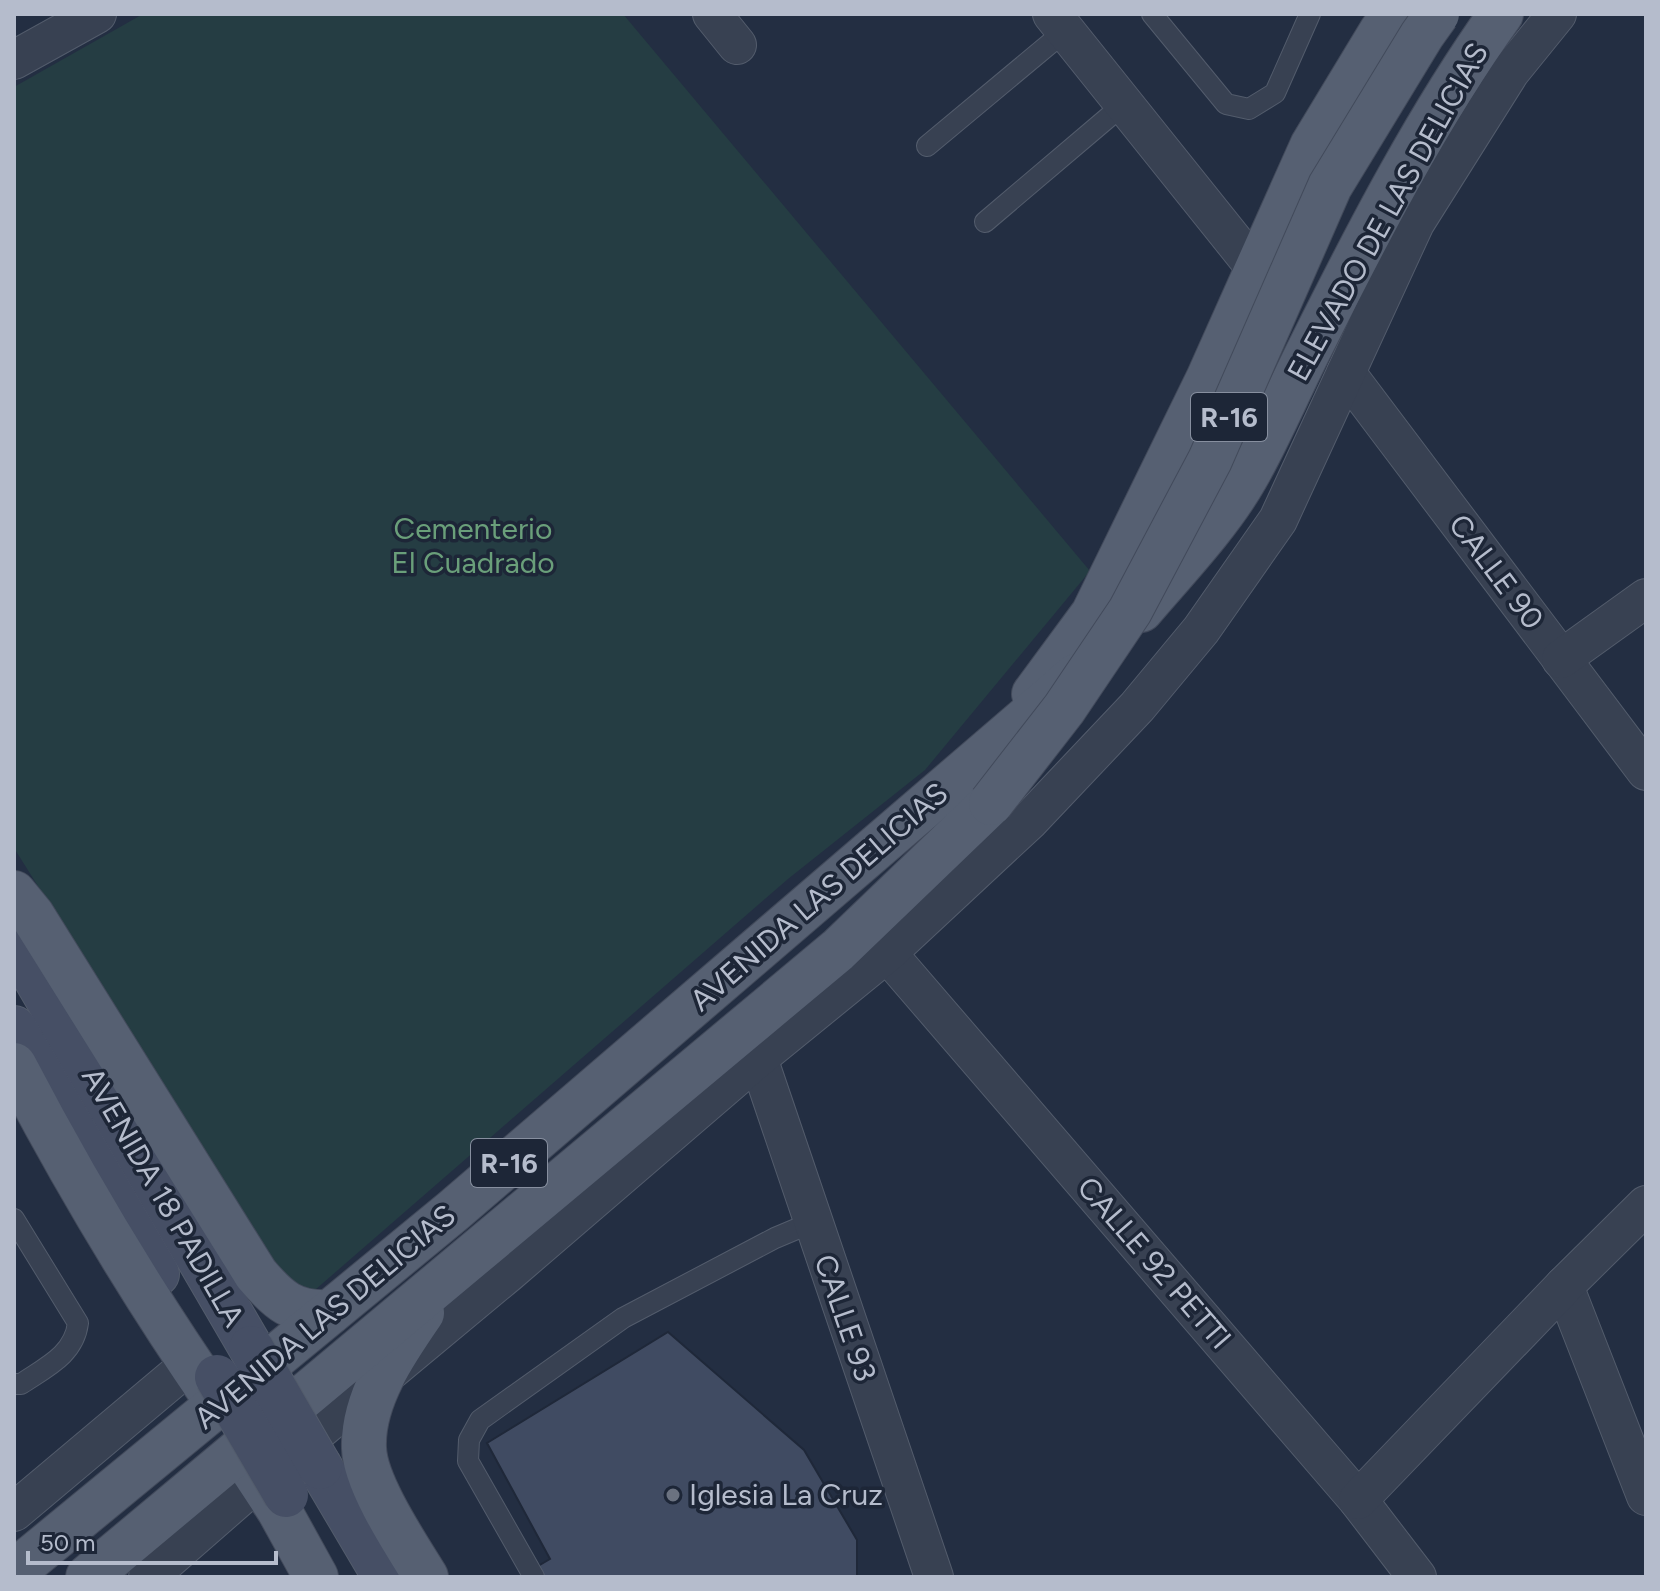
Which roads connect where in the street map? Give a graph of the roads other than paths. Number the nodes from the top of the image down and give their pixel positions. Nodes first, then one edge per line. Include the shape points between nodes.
1 (97, 14) edge
2 (712, 14) edge
3 (1152, 14) edge
4 (1310, 14) edge
5 (1394, 14) edge
6 (1437, 14) edge
7 (1501, 14) edge
8 (1557, 14) edge
9 (1059, 22) edge
10 (737, 45) dead end
11 (14, 60) edge
12 (1124, 104) junction
13 (927, 146) dead end
14 (985, 222) dead end
15 (1257, 270) junction
16 (1346, 373) junction
17 (1646, 598) edge
18 (1561, 659) junction
19 (997, 745) junction
20 (1646, 771) edge
21 (991, 803) joint
22 (14, 893) edge
23 (14, 941) edge
24 (887, 953) junction
25 (28, 1039) edge
26 (758, 1058) junction
27 (1646, 1205) edge
28 (14, 1219) edge
29 (813, 1222) junction
30 (446, 1280) junction
31 (1564, 1286) junction
32 (330, 1312) junction
33 (190, 1364) junction
34 (381, 1381) junction
35 (14, 1384) edge
36 (219, 1405) junction
37 (250, 1465) junction
38 (1646, 1496) edge
39 (1358, 1500) junction
40 (14, 1512) edge
41 (14, 1572) edge
42 (88, 1577) edge
43 (148, 1577) edge
44 (316, 1577) edge
45 (335, 1577) edge
46 (385, 1577) edge
47 (426, 1577) edge
48 (534, 1577) edge
49 (934, 1577) edge
50 (1417, 1577) edge

1 - 11 street
2 - 10 street
3 - 4 lane via 1226,104 1249,109 1275,93
5 - 15 main road, R-16 via 1312,146
6 - 21 main road, ELEVADO DE LAS DELICIAS / R-16, bridge via 1330,186 1210,460 1130,611 1064,709
7 - 19 main road, ELEVADO DE LAS DELICIAS / R-16 via 1387,202 1246,478 1141,609 1067,685
8 - 16 street, R-16 via 1510,72 1415,223
9 - 12 street
9 - 13 lane
12 - 14 lane
12 - 15 street
15 - 19 main road, R-16 via 1093,614
16 - 18 street, CALLE 90
16 - 24 street, R-16 via 1278,520 1201,630 1030,820
17 - 18 street
18 - 20 street, CALLE 90
19 - 32 main road, AVENIDA LAS DELICIAS / R-16
21 - 30 main road, AVENIDA LAS DELICIAS / R-16 via 838,950
22 - 32 main road via 256,1274 276,1297 309,1313
23 - 25 street, AVENIDA 18 PADILLA
24 - 26 street, R-16
24 - 39 street, CALLE 92 PETTI
25 - 33 main road via 102,1220
25 - 45 street, AVENIDA 18 PADILLA, bridge
25 - 46 street, AVENIDA 18 PADILLA, bridge
26 - 29 street, CALLE 93
26 - 34 street, R-16
27 - 31 street
28 - 35 lane via 78,1323 76,1339 65,1354
29 - 48 lane via 623,1318 480,1420 469,1440 468,1461
29 - 49 street, CALLE 93
30 - 34 main road
30 - 37 main road, AVENIDA LAS DELICIAS / R-16
31 - 38 street
31 - 39 street
32 - 36 main road, AVENIDA LAS DELICIAS / R-16
33 - 36 main road
33 - 40 street, AVENIDA LAS DELICIAS
34 - 37 main road
34 - 47 main road via 366,1415 364,1451 380,1500
36 - 41 main road, AVENIDA LAS DELICIAS / R-16
37 - 42 main road, AVENIDA LAS DELICIAS / R-16
37 - 43 street, AVENIDA LAS DELICIAS / R-16
37 - 44 main road
39 - 50 street, CALLE 92 PETTI

